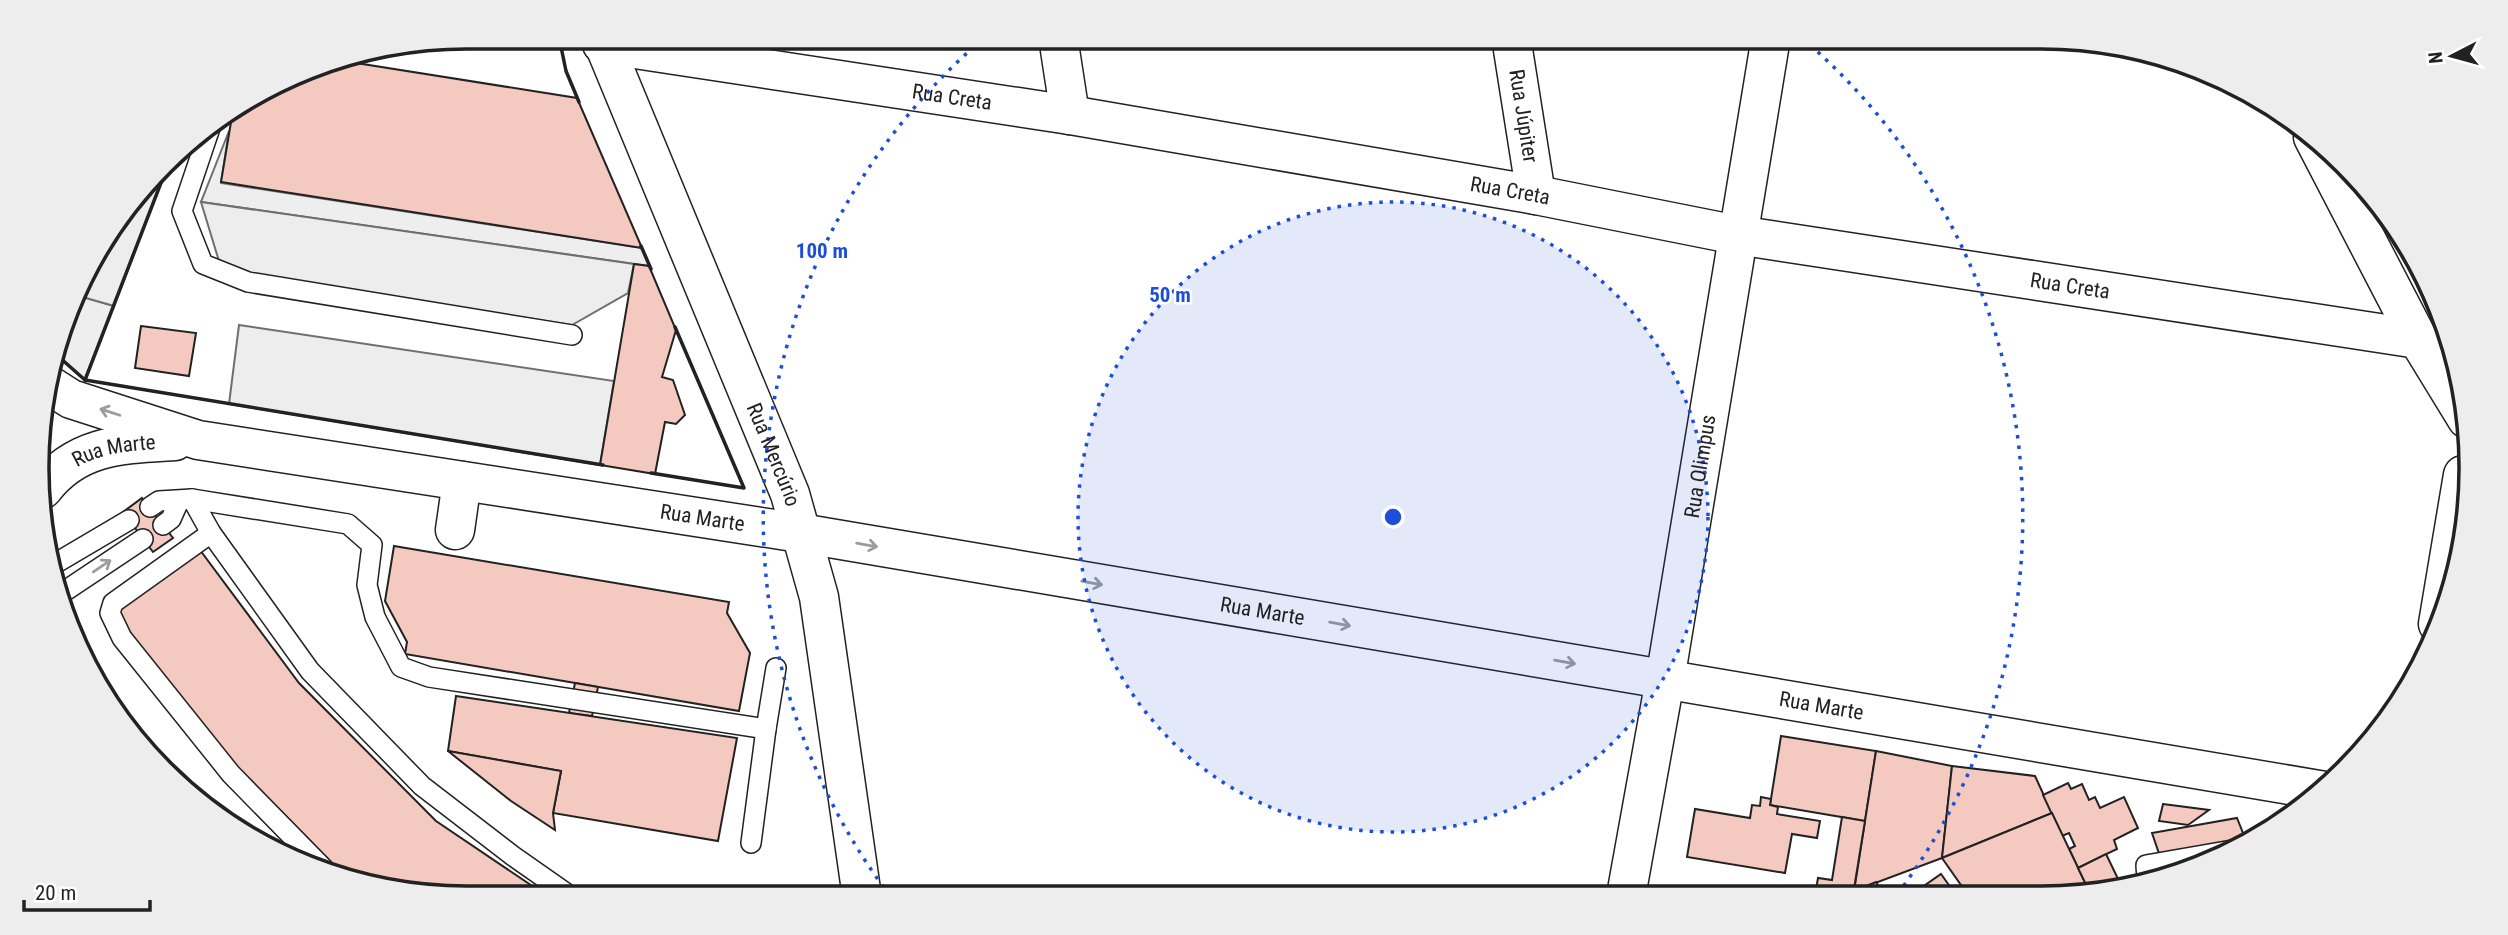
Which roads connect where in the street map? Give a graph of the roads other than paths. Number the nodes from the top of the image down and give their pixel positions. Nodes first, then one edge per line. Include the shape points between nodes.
1 (601, 49) edge
2 (659, 49) edge
3 (1060, 49) edge
4 (1513, 49) edge
5 (1769, 49) edge
6 (1070, 115) junction
7 (205, 141) edge
8 (2326, 163) edge
9 (1536, 195) junction
10 (1737, 235) junction
11 (572, 335) dead end
12 (2418, 340) junction
13 (56, 390) edge
14 (2452, 395) edge
15 (198, 440) junction
16 (49, 480) edge
17 (462, 481) junction
18 (185, 500) junction
19 (150, 507) dead end
20 (129, 520) dead end
21 (163, 525) dead end
22 (2454, 528) edge
23 (455, 530) dead end
24 (211, 533) junction
25 (800, 533) junction
26 (143, 539) dead end
27 (2449, 557) edge
28 (60, 561) edge
29 (67, 590) edge
30 (776, 668) dead end
31 (1665, 680) junction
32 (766, 729) junction
33 (2309, 788) edge
34 (751, 843) dead end
35 (311, 855) edge
36 (2194, 857) edge
37 (2147, 873) edge
38 (556, 886) edge
39 (860, 886) edge
40 (1628, 886) edge

1 - 25 street, Rua Mercúrio via 790,494
2 - 6 street, Rua Creta
3 - 6 street
4 - 9 street, Rua Júpiter
5 - 10 street, Rua Olimpus
6 - 9 street, Rua Creta
7 - 11 lane via 182,211 203,264 248,282
8 - 12 street
9 - 10 street, Rua Creta
10 - 12 street, Rua Creta
10 - 31 street, Rua Olimpus
12 - 14 street
15 -> 13 street, Rua Marte via 71,399
15 - 16 street, Rua Marte via 116,444 84,455
15 - 17 street, Rua Marte
17 - 23 street
17 - 25 street, Rua Marte
18 - 19 lane via 159,501
18 - 21 lane
18 - 24 lane
18 - 32 lane via 348,524 372,545 367,586 375,617 401,667 429,677
20 - 28 lane
22 - 27 street
24 - 35 lane via 113,603 110,612 121,638 231,774
24 - 38 lane via 310,671 422,786
25 -> 31 street, Rua Marte
25 - 39 street, Rua Mercúrio via 820,597
29 -> 26 lane
30 - 32 lane
31 - 33 street, Rua Marte
31 - 40 street, Rua Olimpus
32 - 34 lane
36 - 37 lane via 2146,865

